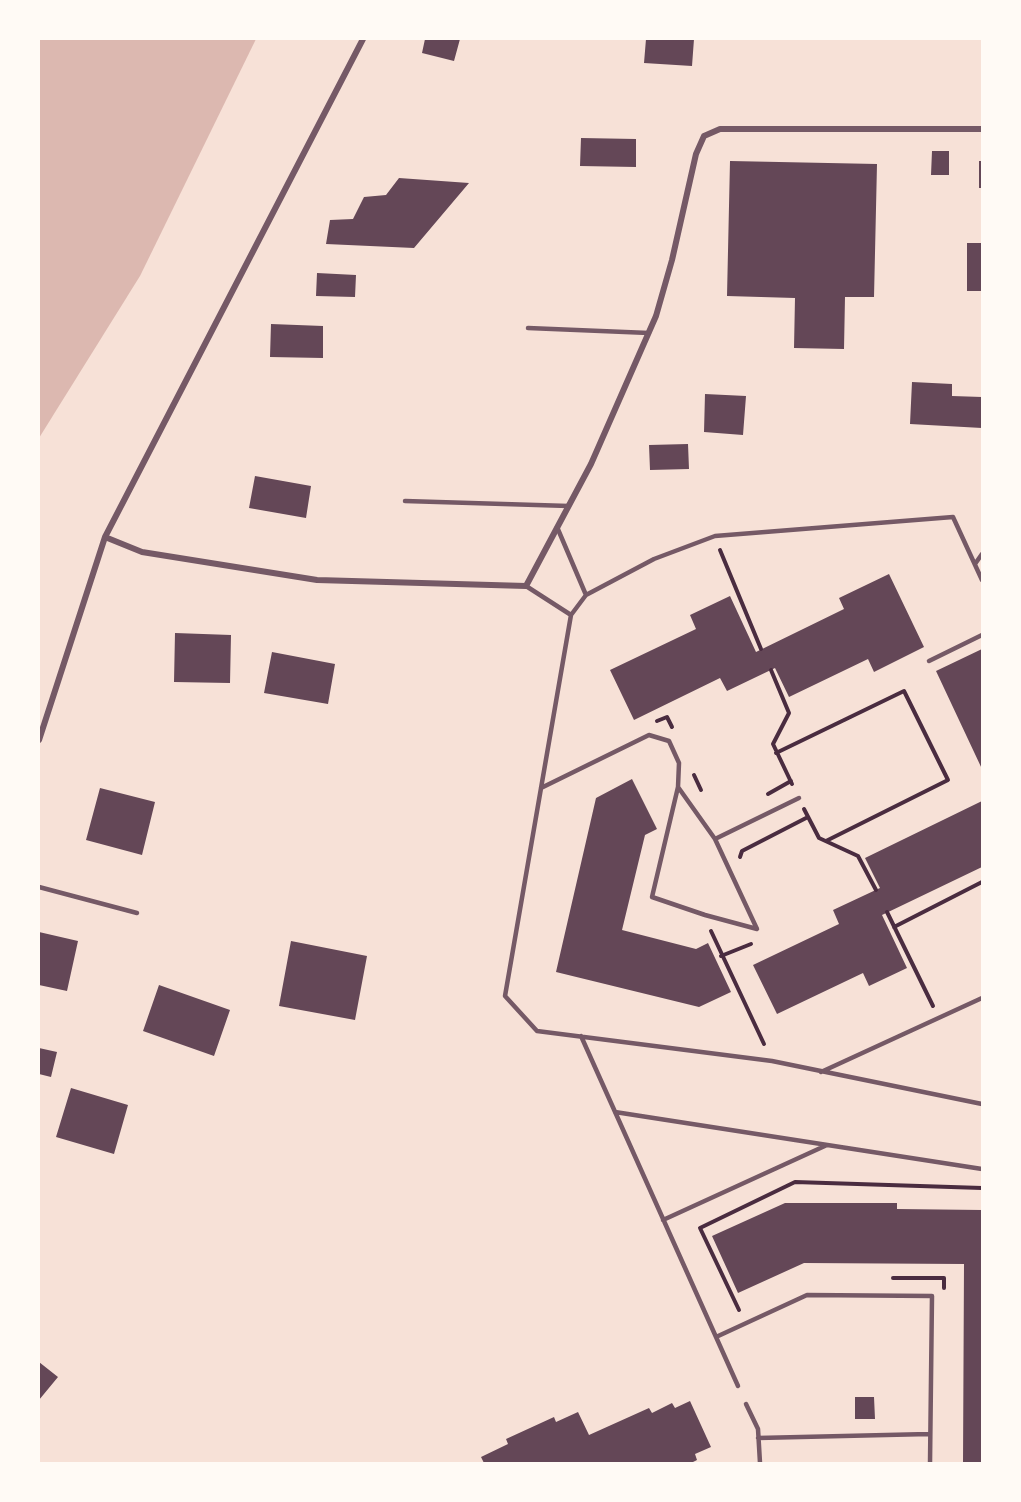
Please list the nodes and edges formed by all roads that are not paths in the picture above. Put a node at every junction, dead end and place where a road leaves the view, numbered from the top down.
1 (363, 39) edge
2 (982, 129) edge
3 (528, 328) dead end
4 (649, 333) junction
5 (405, 501) dead end
6 (569, 506) junction
7 (557, 527) junction
8 (105, 537) junction
9 (982, 554) edge
10 (975, 564) junction
11 (982, 580) edge
12 (526, 586) junction
13 (586, 595) junction
14 (571, 615) junction
15 (982, 635) edge
16 (929, 661) dead end
17 (39, 740) edge
18 (678, 787) junction
19 (541, 788) junction
20 (799, 798) dead end
21 (715, 839) junction
22 (39, 887) edge
23 (136, 913) dead end
24 (982, 998) edge
25 (581, 1036) junction
26 (821, 1072) junction
27 (982, 1104) edge
28 (615, 1112) junction
29 (827, 1145) junction
30 (982, 1169) edge
31 (663, 1220) junction
32 (716, 1337) junction
33 (738, 1386) dead end
34 (747, 1404) dead end
35 (929, 1434) junction
36 (758, 1438) junction
37 (760, 1463) edge
38 (930, 1463) edge

1 - 8 street
2 - 4 street
3 - 4 lane
4 - 6 street
5 - 6 lane
6 - 7 street
7 - 12 street
7 - 13 lane
8 - 12 street
8 - 17 street
9 - 10 lane
10 - 11 lane
10 - 13 lane
12 - 14 lane
13 - 14 lane
14 - 19 lane
15 - 16 lane
18 - 19 lane
18 - 21 lane
18 - 21 lane
19 - 25 lane
20 - 21 lane
22 - 23 lane
24 - 26 lane
25 - 26 lane
25 - 28 lane
26 - 27 lane
28 - 29 lane
28 - 31 lane
29 - 30 lane
29 - 31 lane
31 - 32 lane
32 - 33 lane
32 - 35 lane
34 - 36 lane
35 - 36 lane
35 - 38 lane
36 - 37 lane

